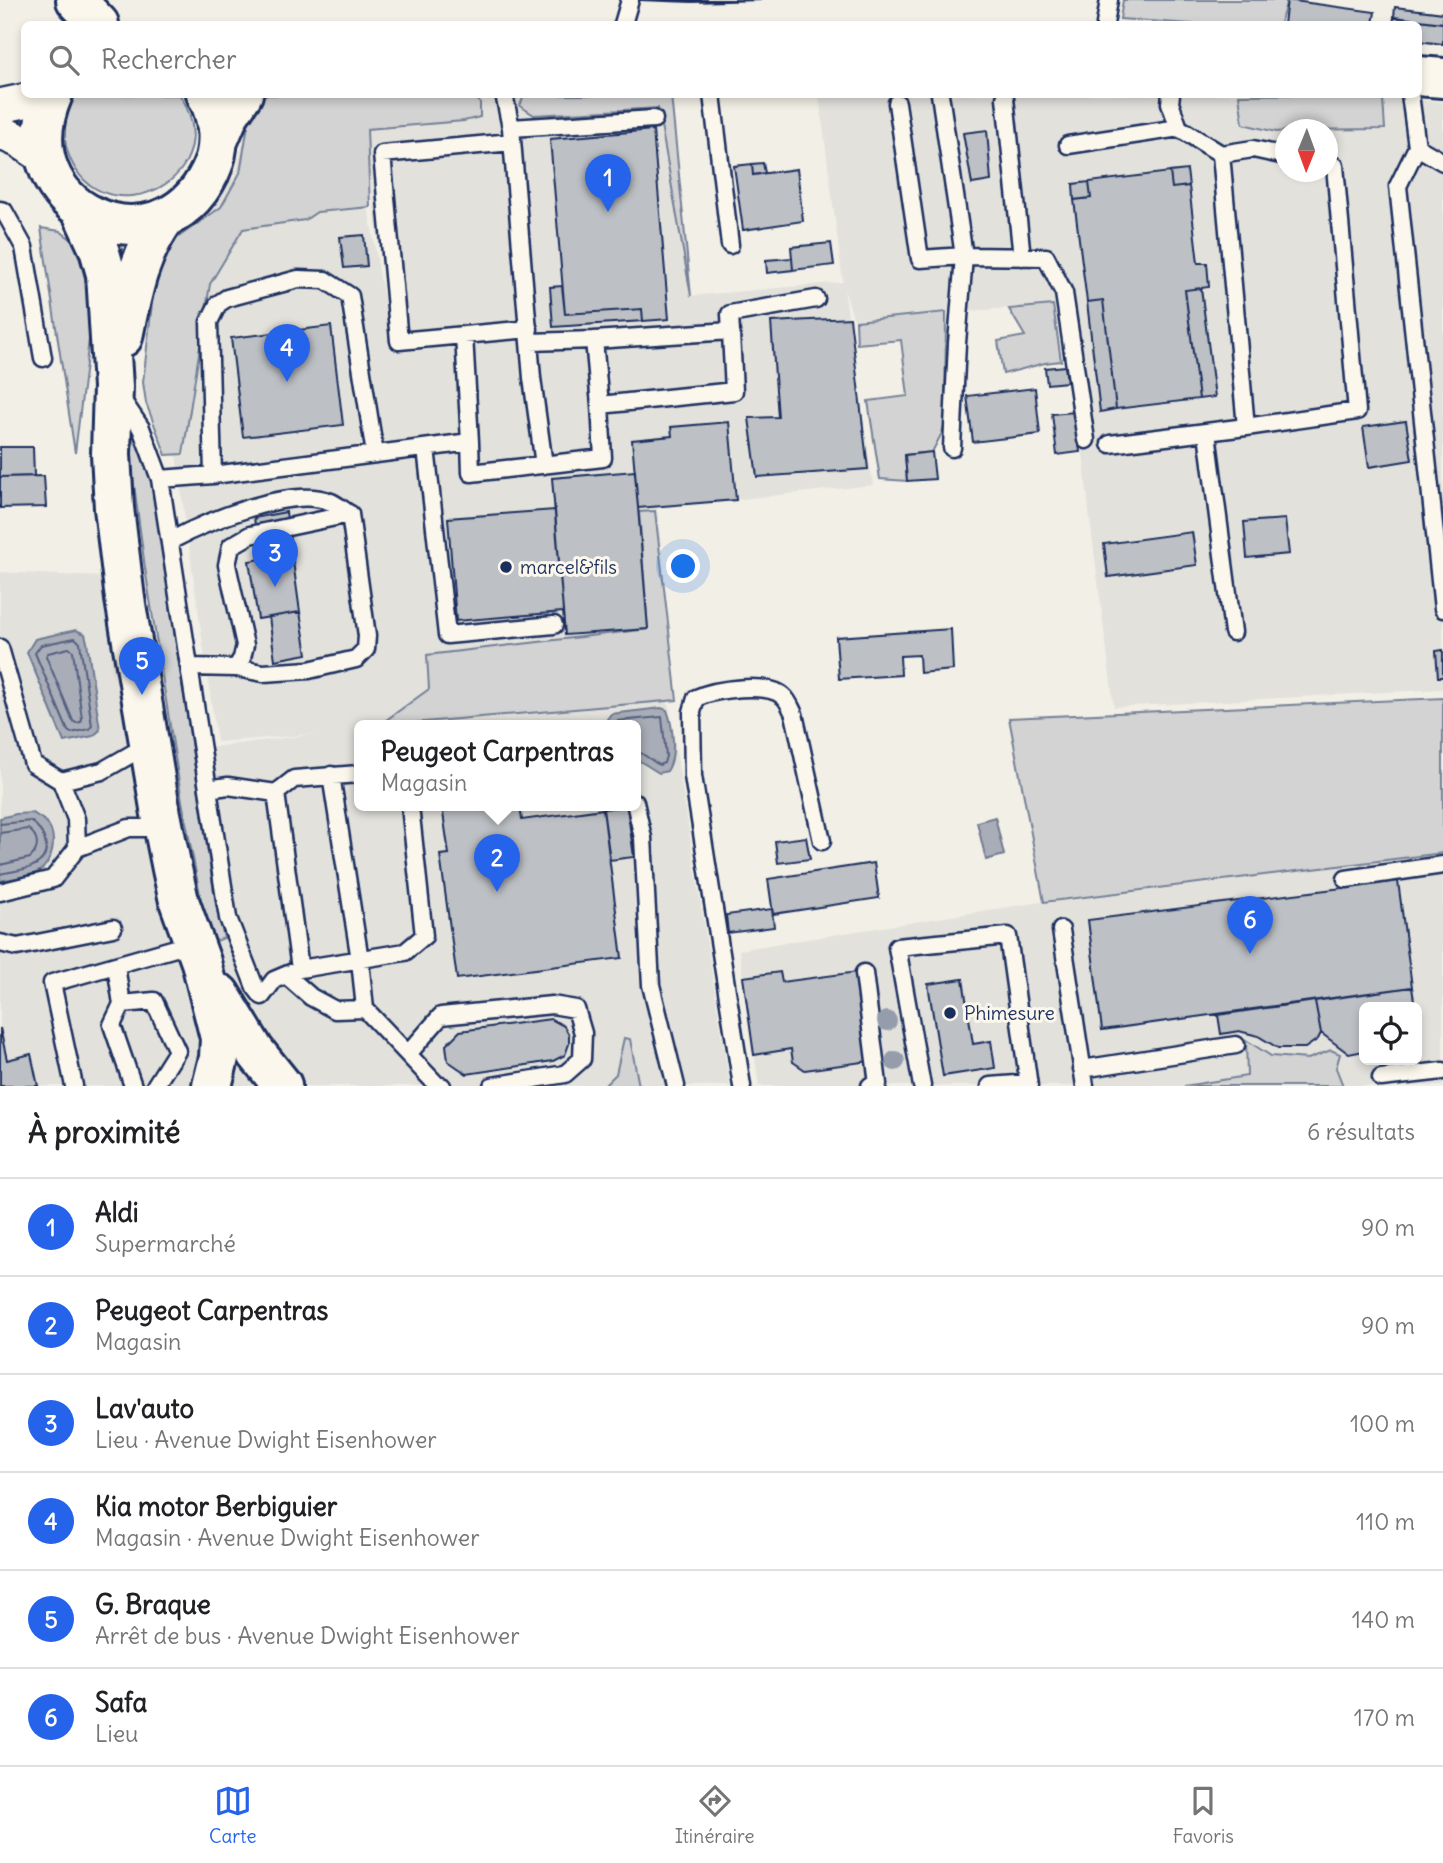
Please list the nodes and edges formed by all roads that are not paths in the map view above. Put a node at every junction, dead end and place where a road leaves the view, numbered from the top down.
1 (57, 0) edge
2 (76, 0) edge
3 (630, 0) edge
4 (1109, 0) edge
5 (59, 21) edge
6 (96, 21) edge
7 (624, 21) edge
8 (1106, 21) edge
9 (1422, 76) edge
10 (1443, 78) edge
11 (39, 98) edge
12 (52, 98) edge
13 (207, 98) edge
14 (240, 98) edge
15 (505, 98) edge
16 (712, 98) edge
17 (941, 98) edge
18 (1005, 98) dead end
19 (1171, 98) edge
20 (1411, 98) edge
21 (897, 103) dead end
22 (0, 106) edge
23 (654, 119) dead end
24 (1179, 128) junction
25 (0, 132) edge
26 (511, 135) junction
27 (218, 141) junction
28 (1068, 145) dead end
29 (1418, 147) junction
30 (1221, 154) junction
31 (1275, 154) edge
32 (44, 157) junction
33 (1443, 162) edge
34 (1336, 182) edge
35 (0, 210) edge
36 (81, 210) junction
37 (166, 217) junction
38 (730, 245) dead end
39 (964, 256) junction
40 (1022, 257) junction
41 (816, 299) dead end
42 (731, 331) junction
43 (464, 335) junction
44 (529, 336) junction
45 (594, 340) junction
46 (43, 358) dead end
47 (113, 387) junction
48 (600, 405) junction
49 (1246, 427) junction
50 (1206, 433) junction
51 (1086, 440) dead end
52 (470, 442) junction
53 (1110, 444) dead end
54 (426, 448) junction
55 (953, 448) dead end
56 (375, 454) junction
57 (544, 465) junction
58 (213, 475) junction
59 (160, 479) junction
60 (350, 514) junction
61 (170, 541) junction
62 (1443, 609) edge
63 (554, 625) dead end
64 (1233, 632) dead end
65 (0, 648) edge
66 (189, 667) junction
67 (236, 668) junction
68 (149, 744) junction
69 (354, 774) edge
70 (331, 775) junction
71 (61, 781) junction
72 (208, 789) junction
73 (276, 793) junction
74 (411, 811) edge
75 (637, 811) edge
76 (163, 828) junction
77 (822, 841) dead end
78 (77, 848) junction
79 (1443, 865) edge
80 (1346, 879) dead end
81 (0, 892) edge
82 (113, 928) dead end
83 (1061, 930) dead end
84 (0, 943) edge
85 (197, 953) junction
86 (360, 960) junction
87 (116, 966) junction
88 (293, 972) junction
89 (864, 973) dead end
90 (122, 1004) junction
91 (365, 1009) junction
92 (1236, 1045) dead end
93 (408, 1055) junction
94 (1082, 1069) junction
95 (1443, 1071) edge
96 (1381, 1078) dead end
97 (1029, 1084) edge
98 (283, 1085) edge
99 (75, 1086) edge
100 (133, 1086) edge
101 (155, 1086) edge
102 (212, 1086) edge
103 (234, 1086) edge
104 (442, 1086) edge
105 (492, 1086) edge
106 (676, 1086) edge
107 (742, 1086) edge
108 (870, 1086) edge
109 (922, 1086) edge
110 (990, 1086) edge
111 (1085, 1086) edge

1 - 5 main road
2 - 6 main road
3 - 7 lane
4 - 8 lane
9 - 10 main road
11 - 22 street
12 - 32 main road
13 - 27 main road
14 - 27 main road
15 - 26 lane
16 - 38 lane
17 - 39 lane
18 - 40 lane
19 - 24 lane
20 - 29 lane
21 - 39 lane
23 - 26 lane
24 - 28 lane
24 - 30 lane
25 - 32 street
26 - 43 lane
26 - 44 lane
27 - 37 main road
29 - 33 lane
29 - 62 lane
30 - 31 lane
30 - 49 lane
32 - 36 main road
34 - 49 lane
35 - 46 lane
36 - 37 main road
36 - 47 main road
37 - 47 main road
39 - 40 lane
39 - 55 lane
40 - 51 lane
41 - 42 lane
42 - 45 lane
42 - 48 lane
43 - 44 lane
43 - 52 lane
44 - 45 lane
44 - 57 lane
45 - 48 lane
47 - 59 lane
47 - 68 main road
48 - 57 lane
49 - 50 lane
50 - 53 lane
50 - 64 lane
52 - 54 lane
52 - 57 lane
54 - 56 lane
54 - 63 lane
56 - 58 lane
56 - 58 lane
58 - 59 lane
59 - 61 lane
60 - 61 lane
60 - 67 lane
60 - 67 lane
61 - 66 lane
65 - 71 lane
66 - 67 lane
66 - 72 lane
68 - 71 lane
68 - 76 main road
69 - 70 lane
70 - 73 lane
70 - 86 lane
71 - 78 lane
72 - 73 lane
72 - 88 lane
73 - 88 lane
74 - 86 lane
75 - 106 lane
76 - 78 lane
76 - 85 main road
77 - 107 lane
78 - 81 lane
79 - 80 lane
82 - 84 lane
83 - 94 lane
85 - 87 lane
85 - 98 main road
85 - 102 main road
86 - 88 lane
86 - 91 lane
87 - 90 lane
87 - 99 lane
88 - 91 lane
89 - 108 lane
90 - 100 lane
90 - 101 lane
91 - 93 lane
92 - 94 lane
93 - 104 lane
93 - 105 lane
94 - 111 lane
95 - 96 lane
97 - 109 lane
97 - 110 lane
98 - 103 main road

